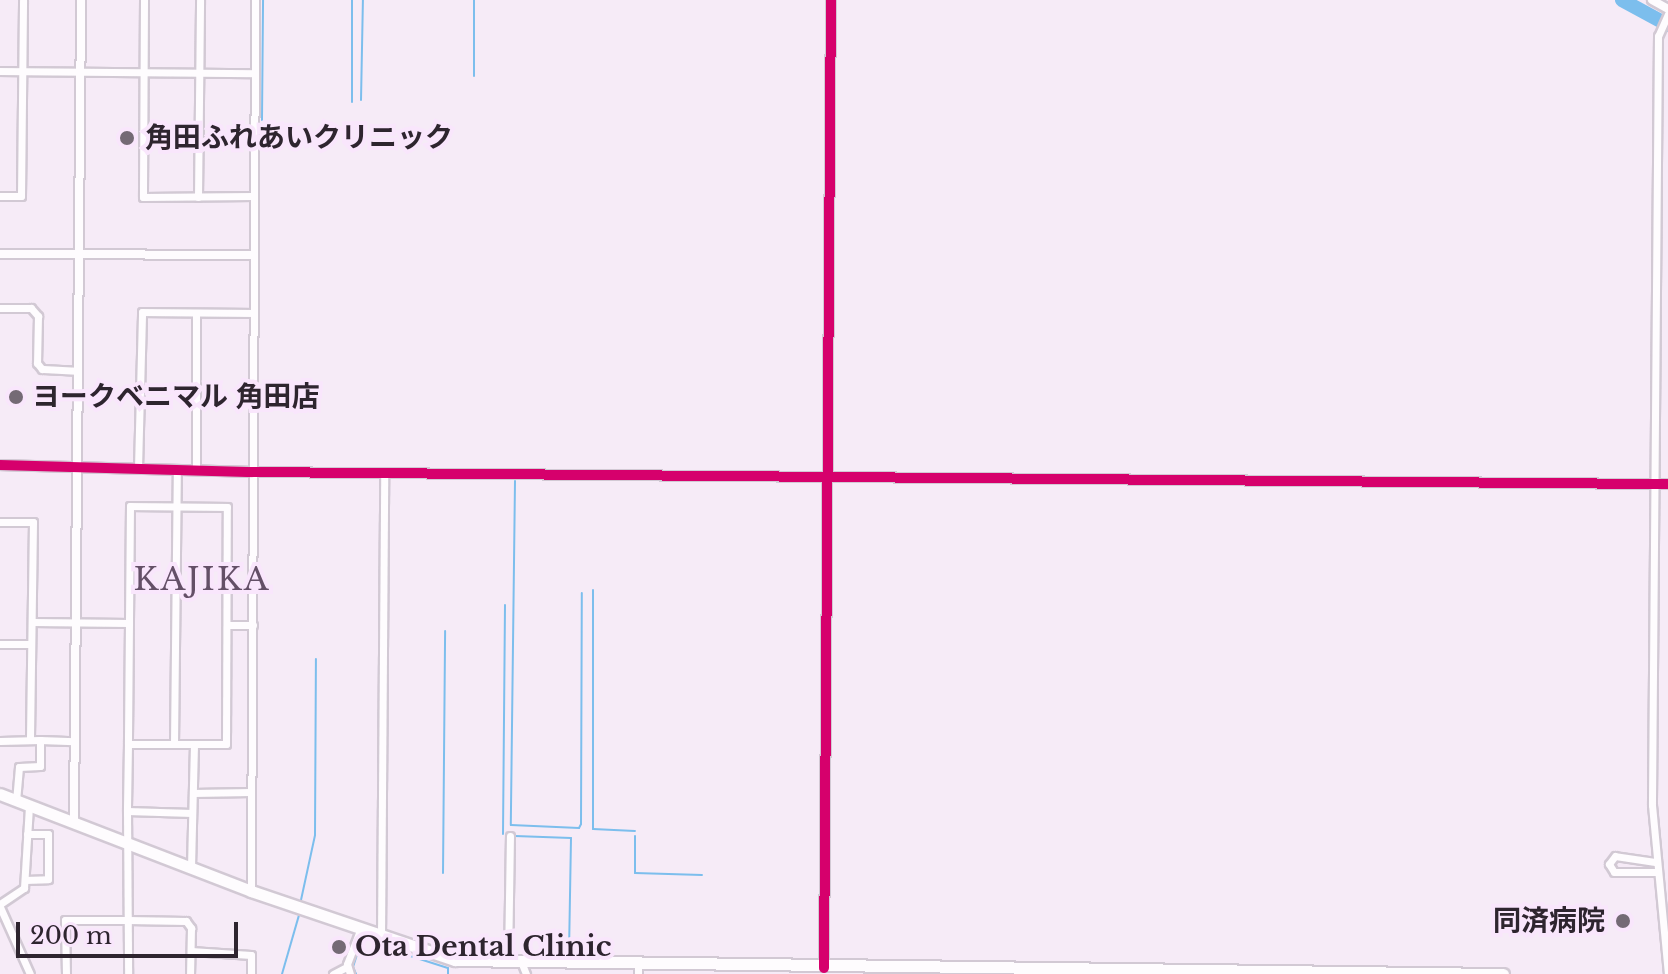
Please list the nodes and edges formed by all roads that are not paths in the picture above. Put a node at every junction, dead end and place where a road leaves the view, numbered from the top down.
1 (23, 0) edge
2 (81, 0) edge
3 (144, 0) edge
4 (200, 0) edge
5 (255, 0) edge
6 (831, 0) edge
7 (1652, 0) edge
8 (1668, 12) edge
9 (0, 71) edge
10 (22, 71) junction
11 (80, 71) junction
12 (143, 72) junction
13 (199, 73) junction
14 (254, 73) junction
15 (0, 196) edge
16 (253, 196) junction
17 (198, 197) junction
18 (77, 253) junction
19 (0, 254) edge
20 (253, 255) junction
21 (0, 308) edge
22 (196, 313) junction
23 (252, 313) junction
24 (77, 371) junction
25 (0, 465) edge
26 (76, 465) junction
27 (138, 468) junction
28 (177, 469) junction
29 (196, 470) junction
30 (251, 472) junction
31 (384, 472) junction
32 (827, 475) junction
33 (1653, 484) junction
34 (1668, 484) edge
35 (177, 506) junction
36 (0, 522) edge
37 (32, 622) junction
38 (74, 622) junction
39 (129, 623) junction
40 (228, 625) junction
41 (253, 625) junction
42 (0, 644) edge
43 (31, 644) junction
44 (30, 740) junction
45 (40, 740) junction
46 (0, 741) edge
47 (74, 741) junction
48 (128, 744) junction
49 (174, 744) junction
50 (194, 744) junction
51 (251, 792) junction
52 (193, 793) junction
53 (0, 794) edge
54 (16, 801) junction
55 (29, 806) junction
56 (127, 811) junction
57 (192, 813) junction
58 (74, 823) junction
59 (27, 834) junction
60 (510, 836) dead end
61 (128, 844) junction
62 (1655, 862) junction
63 (191, 867) junction
64 (1656, 872) junction
65 (25, 880) junction
66 (251, 891) junction
67 (0, 905) edge
68 (128, 920) junction
69 (360, 930) junction
70 (381, 938) junction
71 (191, 951) junction
72 (508, 964) junction
73 (524, 969) edge
74 (638, 970) edge
75 (830, 970) edge
76 (349, 971) edge
77 (1668, 973) edge
78 (30, 974) edge
79 (66, 974) edge
80 (128, 974) edge
81 (190, 974) edge
82 (251, 974) edge
83 (333, 974) edge
84 (1503, 974) edge

1 - 10 street
2 - 11 street
3 - 12 street
4 - 13 street
5 - 14 street
6 - 32 street
7 - 8 street
8 - 33 street
9 - 10 street
10 - 11 street
10 - 15 street
11 - 12 street
11 - 18 street
12 - 13 street
12 - 17 street
13 - 14 street
13 - 17 street
14 - 16 street
16 - 17 street
16 - 20 street
18 - 19 street
18 - 20 street
18 - 24 street
20 - 23 street
21 - 24 street
22 - 23 street
22 - 27 street
22 - 29 street
23 - 30 street
24 - 26 street
25 - 26 street
26 - 27 street
26 - 38 street
27 - 28 street
28 - 29 street
28 - 35 street
29 - 30 street
30 - 31 street
30 - 41 street
31 - 32 street
31 - 70 street
32 - 33 street
32 - 75 street
33 - 34 street
33 - 62 street
35 - 39 street
35 - 40 street
35 - 49 street
36 - 37 street
37 - 38 street
37 - 43 street
38 - 39 street
38 - 47 street
39 - 48 street
40 - 41 street
40 - 50 street
41 - 51 street
42 - 43 street
43 - 44 street
44 - 45 street
44 - 46 street
45 - 47 street
45 - 54 street
47 - 58 street
48 - 49 street
48 - 56 street
49 - 50 street
50 - 52 street
51 - 52 street
51 - 66 street
52 - 57 street
53 - 54 highway
54 - 55 highway
55 - 58 highway
55 - 59 street
56 - 57 street
56 - 61 street
57 - 63 street
58 - 61 highway
59 - 65 street
59 - 65 street
60 - 72 street
61 - 63 highway
61 - 68 street
62 - 64 street
62 - 64 street
63 - 66 highway
64 - 77 street
65 - 67 street
66 - 69 highway
67 - 78 street
68 - 71 street
68 - 79 street
68 - 80 street
69 - 70 highway
69 - 76 street
70 - 72 highway
71 - 81 street
71 - 82 street
72 - 73 highway
73 - 74 highway
74 - 75 highway
75 - 84 highway
76 - 83 street

